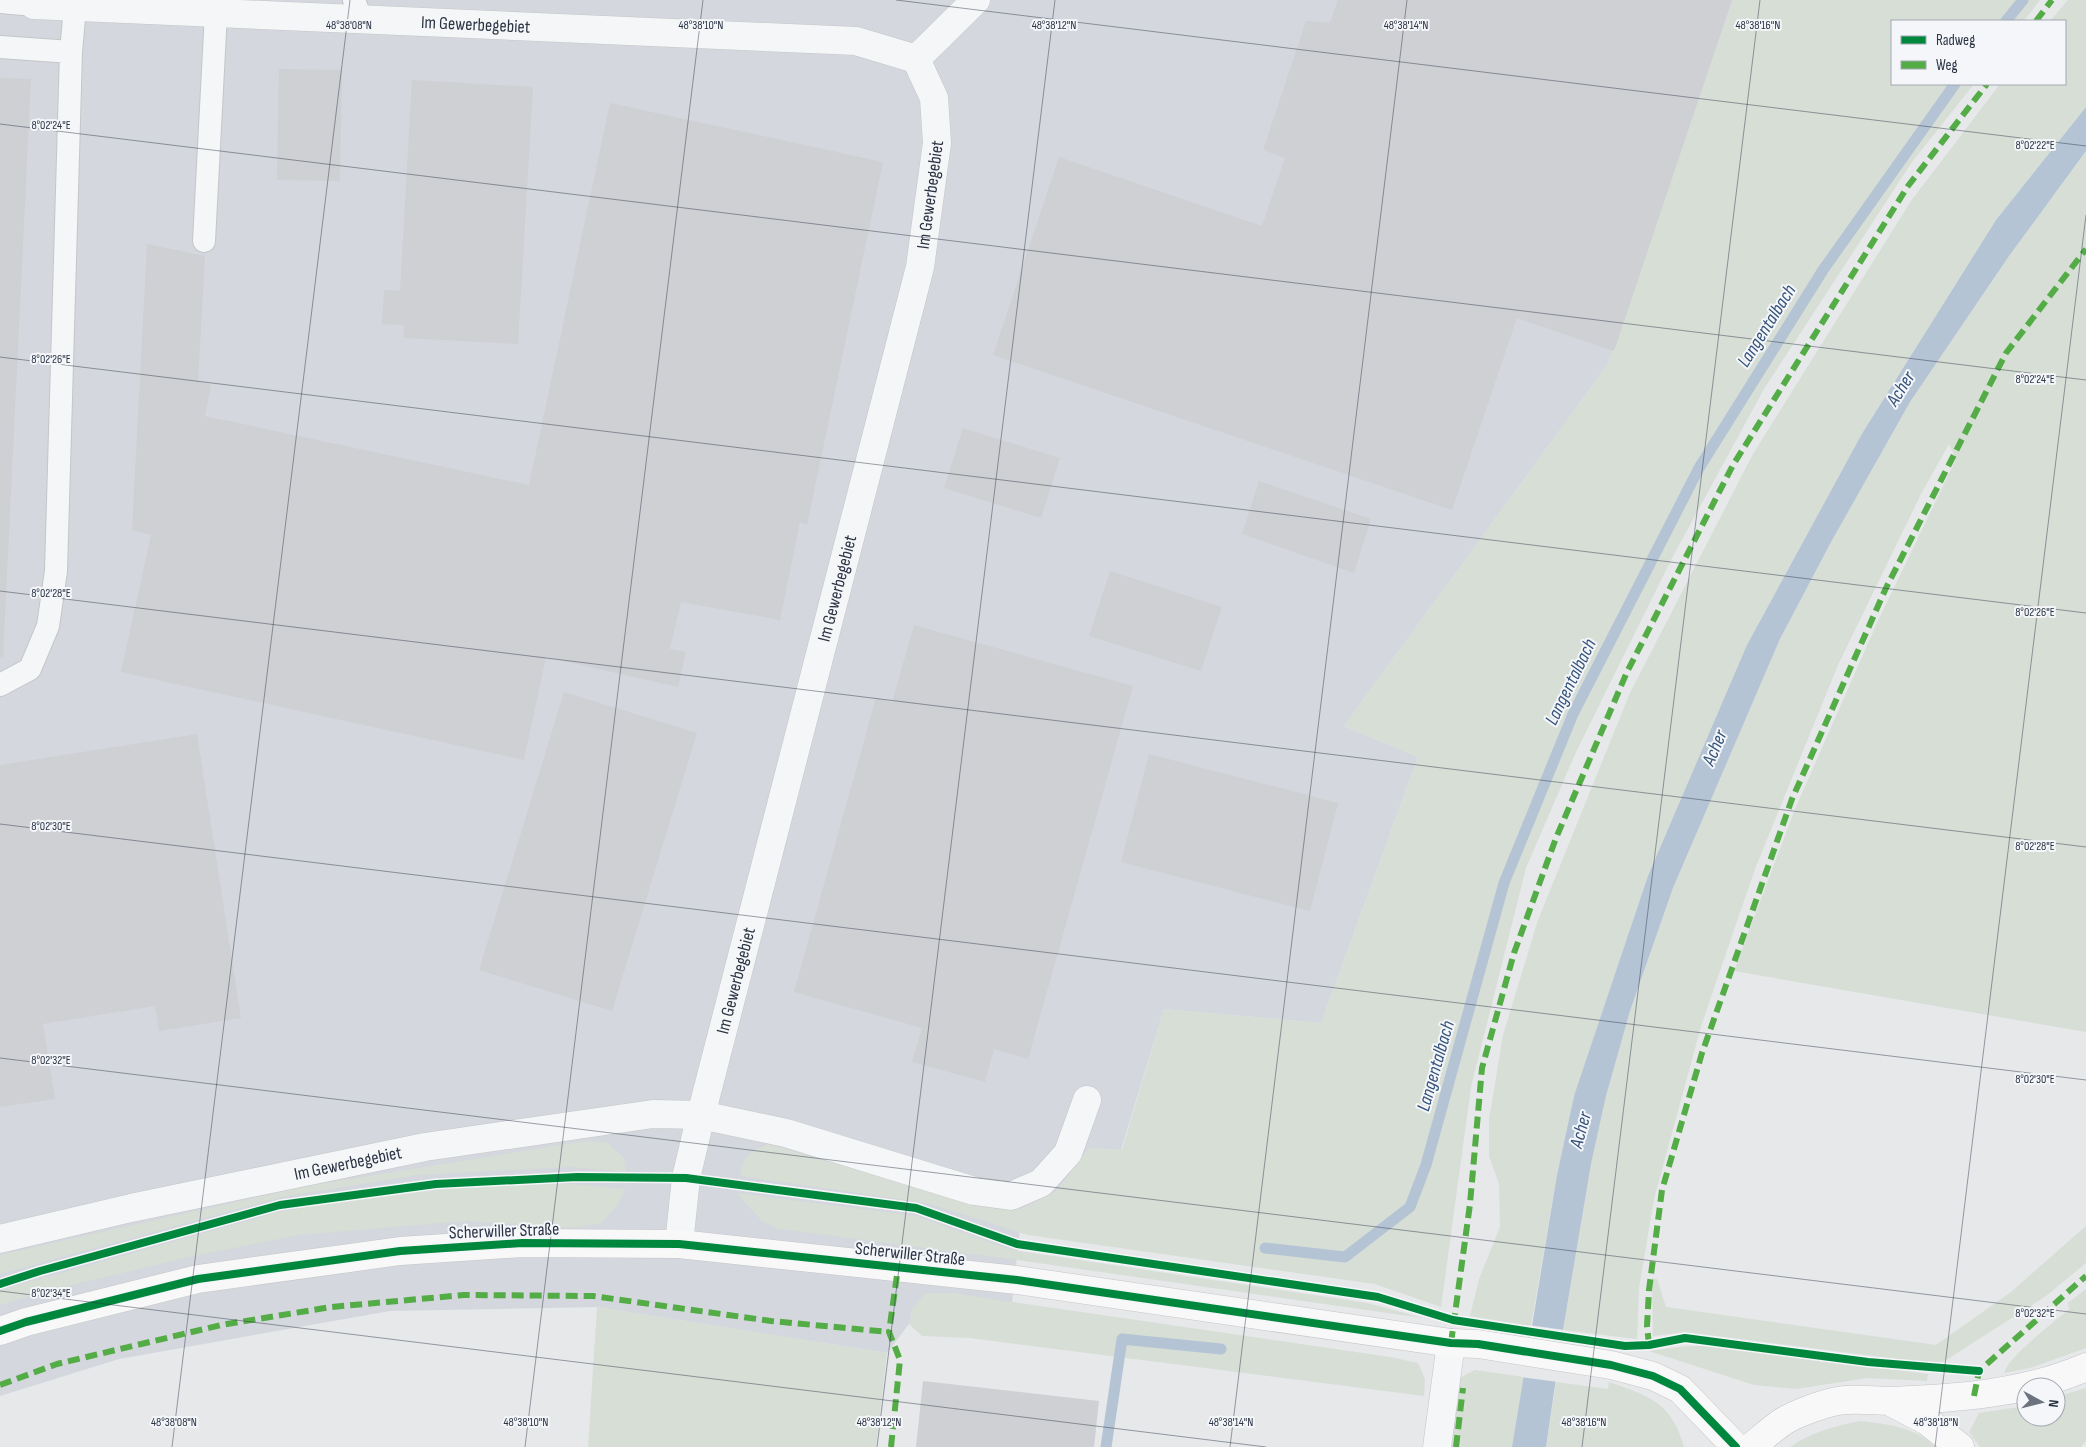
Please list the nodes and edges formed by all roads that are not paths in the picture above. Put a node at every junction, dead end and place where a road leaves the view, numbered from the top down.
1 (976, 0) edge
2 (0, 2) edge
3 (34, 5) joint
4 (75, 7) junction
5 (230, 9) edge
6 (357, 10) edge
7 (0, 47) edge
8 (71, 52) junction
9 (916, 59) junction
10 (204, 241) dead end
11 (0, 685) edge
12 (1087, 1100) dead end
13 (701, 1115) junction
14 (0, 1239) edge
15 (678, 1244) junction
16 (0, 1331) edge
17 (1451, 1343) junction
18 (2086, 1367) edge
19 (1889, 1401) junction
20 (1437, 1447) edge
21 (1736, 1447) edge
22 (1751, 1447) edge
23 (1960, 1447) edge

1 - 9 street
2 - 3 lane
3 - 4 street, Im Gewerbegebiet
4 - 5 street, Im Gewerbegebiet
4 - 8 lane
5 - 6 street, Im Gewerbegebiet
5 - 10 lane
6 - 9 street, Im Gewerbegebiet
7 - 8 lane
8 - 11 lane
9 - 13 street, Im Gewerbegebiet
12 - 13 street, Im Gewerbegebiet
13 - 14 street, Im Gewerbegebiet
13 - 15 street, Im Gewerbegebiet
15 - 16 street, Scherwiller Straße
15 - 17 street, Scherwiller Straße
17 - 20 street
17 - 21 street, Scherwiller Straße
18 - 19 street
19 - 22 street
19 - 23 street

